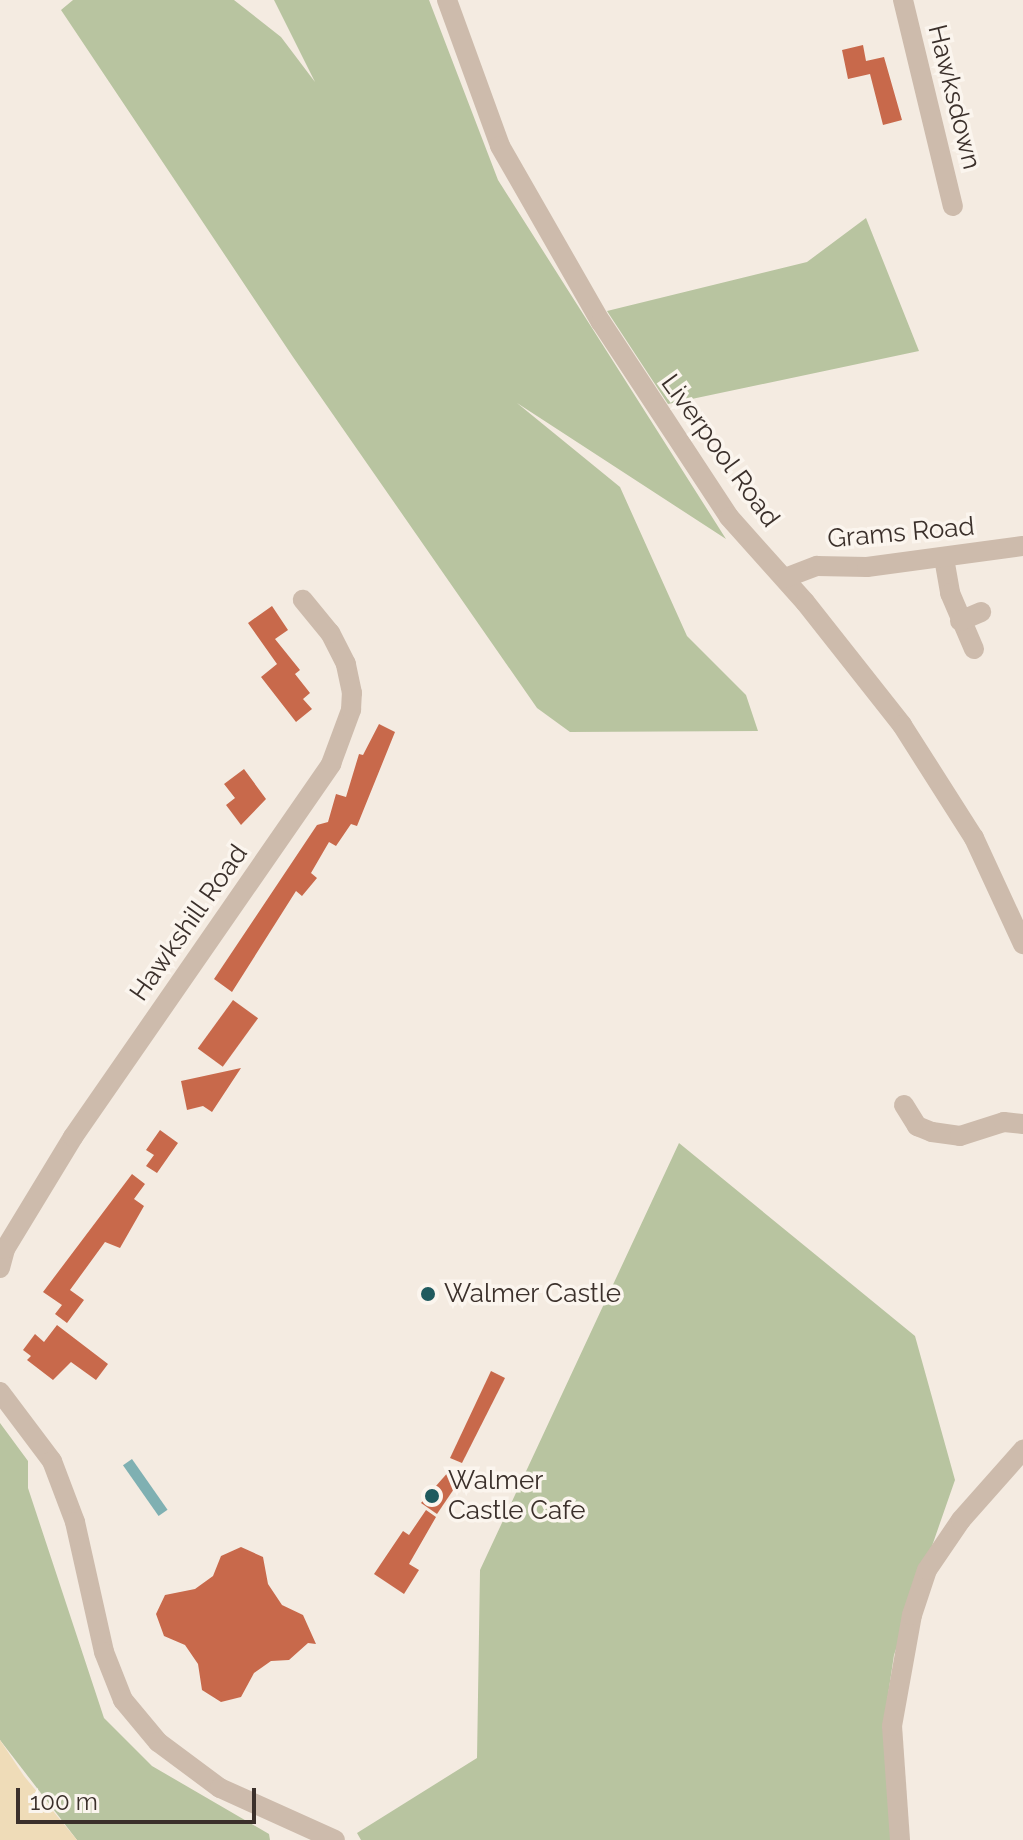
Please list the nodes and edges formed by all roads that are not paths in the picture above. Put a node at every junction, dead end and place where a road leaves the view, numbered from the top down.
1 (447, 0) edge
2 (903, 0) edge
3 (953, 206) dead end
4 (1023, 546) edge
5 (944, 558) junction
6 (785, 578) junction
7 (303, 600) dead end
8 (981, 612) dead end
9 (960, 621) junction
10 (974, 649) dead end
11 (1023, 944) edge
12 (904, 1105) dead end
13 (1023, 1124) edge
14 (0, 1268) edge
15 (1, 1391) edge
16 (1023, 1450) edge
17 (335, 1840) edge
18 (900, 1840) edge

1 - 6 street, Liverpool Road
2 - 3 street, Hawksdown
4 - 5 street, Grams Road
5 - 6 street, Grams Road
5 - 9 street
6 - 11 street, Liverpool Road
7 - 14 street, Hawkshill Road
8 - 9 street
9 - 10 street
12 - 13 street
15 - 17 street
16 - 18 street

